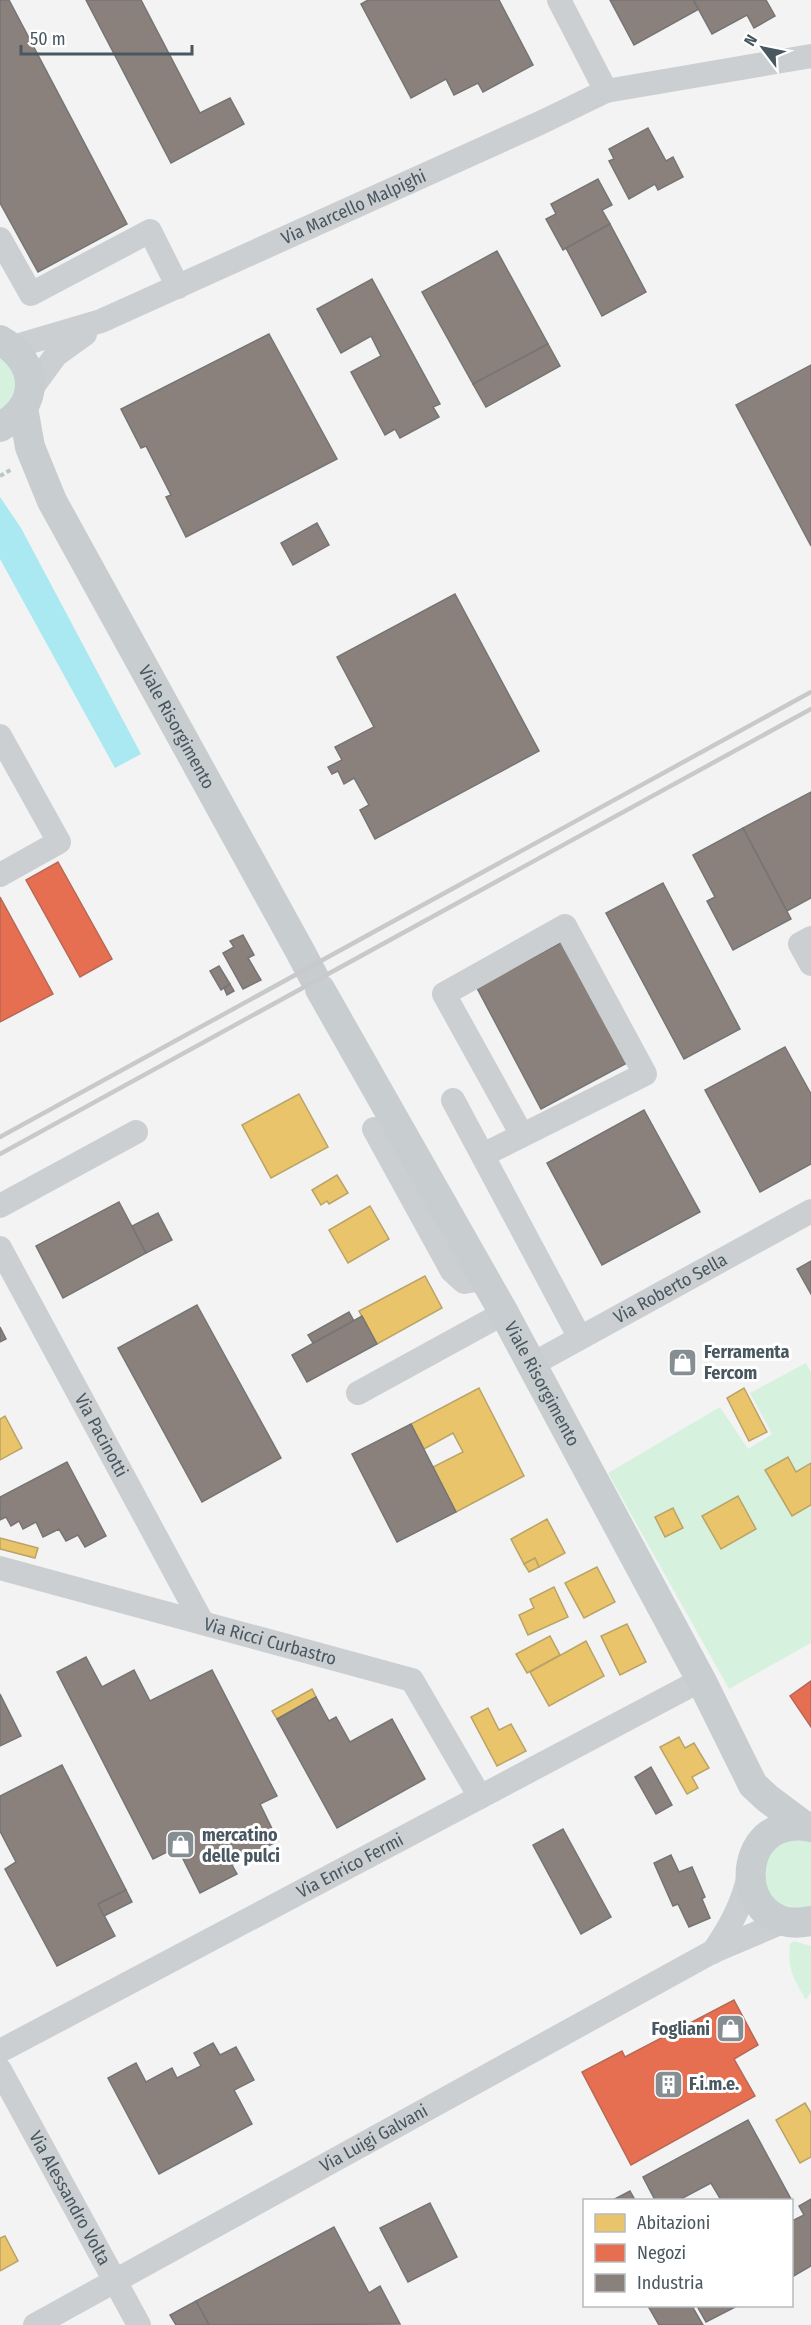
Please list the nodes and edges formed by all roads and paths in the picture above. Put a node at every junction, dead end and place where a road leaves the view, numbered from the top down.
1 (559, 0) edge
2 (811, 56) edge
3 (606, 91) junction
4 (0, 239) edge
5 (178, 287) junction
6 (101, 321) junction
7 (6, 344) edge
8 (26, 400) junction
9 (0, 427) edge
10 (0, 441) edge
11 (52, 501) junction
12 (0, 736) edge
13 (0, 876) edge
14 (301, 953) tunnel mouth
15 (320, 989) tunnel mouth
16 (453, 1100) dead end
17 (374, 1129) dead end
18 (136, 1132) dead end
19 (522, 1135) junction
20 (483, 1155) junction
21 (0, 1206) edge
22 (811, 1211) edge
23 (0, 1248) edge
24 (483, 1279) junction
25 (504, 1313) junction
26 (580, 1338) junction
27 (531, 1365) junction
28 (358, 1393) dead end
29 (0, 1568) edge
30 (202, 1622) junction
31 (701, 1680) junction
32 (753, 1785) junction
33 (480, 1797) junction
34 (807, 1826) edge
35 (752, 1862) junction
36 (802, 1924) edge
37 (712, 1952) junction
38 (0, 2051) edge
39 (0, 2070) edge
40 (116, 2282) junction
41 (35, 2325) edge
42 (140, 2325) edge

1 - 3 street
2 - 3 street, Via Marcello Malpighi
3 - 5 street, Via Marcello Malpighi
4 - 5 street
5 - 6 street, Via Marcello Malpighi
6 - 7 street, Via Marcello Malpighi
6 - 8 street, Via Marcello Malpighi
7 - 8 main road, Viale Risorgimento
8 - 9 main road
8 - 11 main road, Viale Risorgimento
10 - 11 main road, Viale Risorgimento
11 - 14 main road, Viale Risorgimento
12 - 13 street
15 - 24 main road, Viale Risorgimento
16 - 20 street
17 - 24 street
18 - 21 street
19 - 19 street
19 - 20 street
20 - 26 street
22 - 26 street, Via Roberto Sella
23 - 30 street, Via Pacinotti
24 - 25 main road, Viale Risorgimento
25 - 27 main road, Viale Risorgimento
25 - 28 street
26 - 27 street, Via Roberto Sella
27 - 31 main road, Viale Risorgimento
29 - 30 street, Via Ricci Curbastro
30 - 33 street, Via Ricci Curbastro
31 - 32 main road, Viale Risorgimento
31 - 33 street, Via Enrico Fermi
32 - 34 main road, Viale Risorgimento
32 - 35 main road, Viale Risorgimento
33 - 38 street, Via Enrico Fermi
34 - 35 main road
35 - 36 main road, Viale Risorgimento
35 - 37 street, Via Luigi Galvani
36 - 37 street, Via Luigi Galvani
37 - 40 street, Via Luigi Galvani
39 - 40 street, Via Alessandro Volta
40 - 41 street, Via Luigi Galvani
40 - 42 street, Via Alessandro Volta

